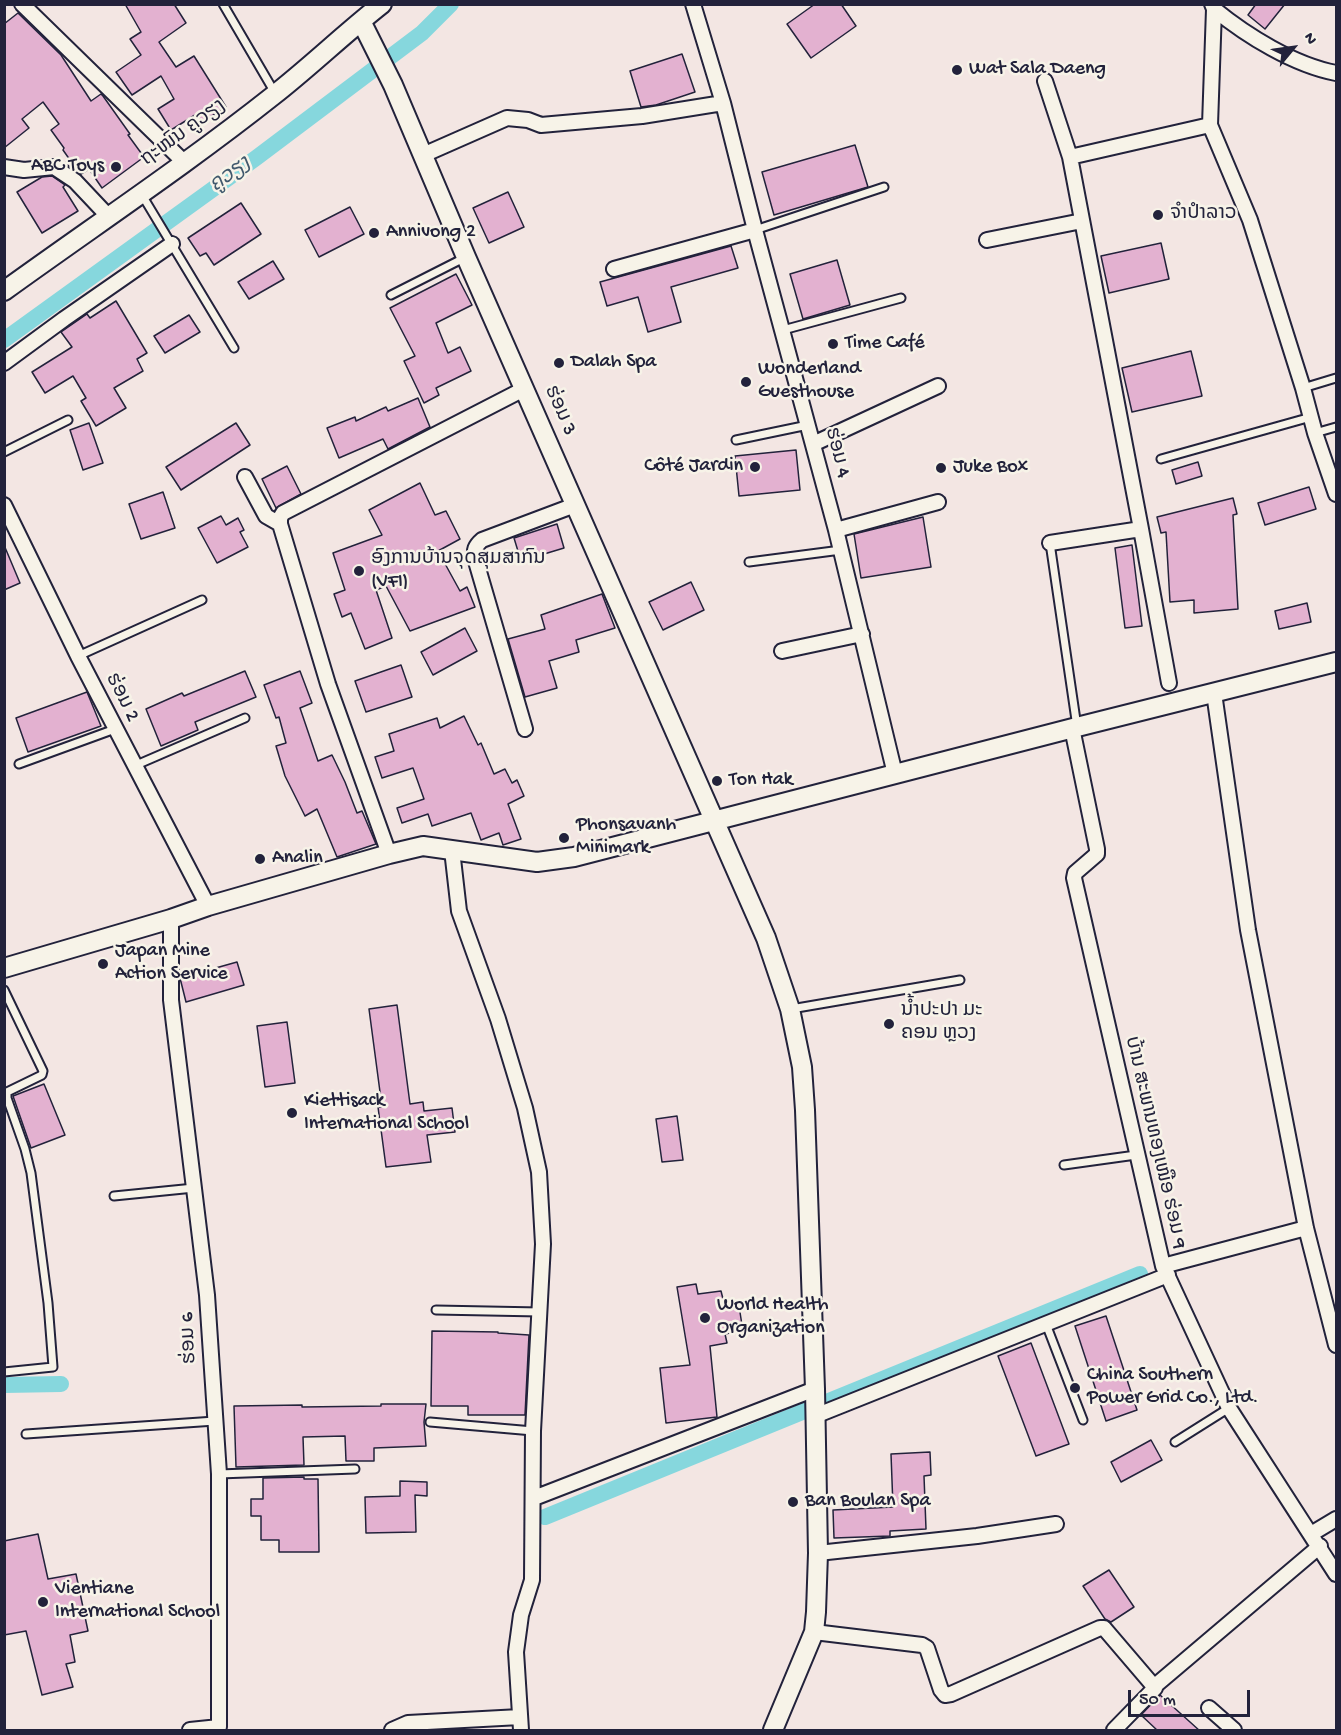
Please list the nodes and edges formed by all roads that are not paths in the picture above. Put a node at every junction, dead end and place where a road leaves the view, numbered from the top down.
1 (22, 4) edge
2 (223, 4) edge
3 (382, 4) edge
4 (699, 6) edge
5 (1213, 7) edge
6 (361, 21) junction
7 (1336, 73) edge
8 (1045, 81) dead end
9 (276, 94) junction
10 (723, 103) junction
11 (1210, 125) junction
12 (423, 155) junction
13 (1070, 157) junction
14 (185, 163) junction
15 (4, 167) edge
16 (884, 187) dead end
17 (145, 200) junction
18 (108, 216) junction
19 (1082, 221) junction
20 (755, 230) junction
21 (987, 240) dead end
22 (171, 241) junction
23 (466, 257) junction
24 (614, 270) dead end
25 (4, 291) edge
26 (391, 295) dead end
27 (900, 298) dead end
28 (783, 330) junction
29 (234, 348) dead end
30 (4, 363) edge
31 (1336, 378) edge
32 (938, 386) dead end
33 (1303, 388) junction
34 (524, 389) junction
35 (1311, 417) junction
36 (68, 420) dead end
37 (808, 425) junction
38 (1336, 427) edge
39 (1315, 433) junction
40 (736, 440) dead end
41 (813, 444) junction
42 (4, 452) edge
43 (1161, 459) dead end
44 (245, 477) dead end
45 (1336, 494) edge
46 (938, 502) dead end
47 (4, 505) edge
48 (575, 505) junction
49 (280, 524) junction
50 (1141, 529) junction
51 (836, 530) junction
52 (1050, 543) joint
53 (841, 550) junction
54 (749, 562) dead end
55 (202, 600) dead end
56 (862, 634) junction
57 (782, 651) dead end
58 (78, 656) junction
59 (1336, 662) edge
60 (1169, 683) dead end
61 (1214, 693) junction
62 (245, 718) dead end
63 (1074, 727) junction
64 (115, 729) junction
65 (525, 729) dead end
66 (19, 764) dead end
67 (134, 766) junction
68 (895, 774) junction
69 (714, 820) junction
70 (452, 850) junction
71 (389, 854) junction
72 (208, 906) junction
73 (171, 919) junction
74 (4, 968) edge
75 (960, 980) dead end
76 (4, 990) edge
77 (790, 1009) junction
78 (1136, 1155) junction
79 (1064, 1165) dead end
80 (194, 1188) junction
81 (114, 1196) dead end
82 (1306, 1228) junction
83 (1165, 1270) junction
84 (436, 1310) dead end
85 (540, 1312) junction
86 (1046, 1324) junction
87 (1336, 1345) edge
88 (4, 1372) edge
89 (815, 1389) junction
90 (1229, 1408) junction
91 (815, 1416) junction
92 (1083, 1420) dead end
93 (215, 1421) junction
94 (430, 1422) dead end
95 (533, 1431) junction
96 (27, 1434) dead end
97 (1175, 1442) dead end
98 (355, 1469) dead end
99 (219, 1474) junction
100 (534, 1498) junction
101 (1336, 1519) edge
102 (1056, 1524) dead end
103 (1311, 1534) junction
104 (1320, 1546) junction
105 (818, 1553) junction
106 (1336, 1574) edge
107 (814, 1632) junction
108 (1156, 1685) junction
109 (1209, 1708) dead end
110 (520, 1724) edge
111 (222, 1729) edge
112 (190, 1731) edge
113 (392, 1731) edge
114 (773, 1731) edge
115 (1114, 1731) edge
116 (1234, 1731) edge

1 - 14 street
2 - 9 lane
3 - 6 street, ຖະໜົນ ຄູວຽງ
4 - 10 street, ຮ່ອມ 4
5 - 7 street
5 - 11 street
6 - 9 street, ຖະໜົນ ຄູວຽງ
6 - 12 street, ຮ່ອມ 3
8 - 13 street
9 - 14 street, ຖະໜົນ ຄູວຽງ
10 - 12 street
10 - 20 street, ຮ່ອມ 4
11 - 13 street
11 - 33 street
12 - 23 street, ຮ່ອມ 3
13 - 19 street
14 - 17 street, ຖະໜົນ ຄູວຽງ
15 - 18 street
16 - 20 lane
17 - 18 street, ຖະໜົນ ຄູວຽງ
17 - 22 lane
18 - 25 street, ຖະໜົນ ຄູວຽງ
19 - 21 street
19 - 50 street
20 - 24 street
20 - 28 street, ຮ່ອມ 4
22 - 29 lane
22 - 30 street
23 - 26 lane
23 - 34 street, ຮ່ອມ 3
27 - 28 lane
28 - 37 street, ຮ່ອມ 4
31 - 33 lane
32 - 41 street
33 - 35 street
34 - 48 street, ຮ່ອມ 3
34 - 49 street
35 - 39 street
35 - 43 lane
36 - 42 lane
37 - 40 lane
37 - 41 street, ຮ່ອມ 4
38 - 39 lane
39 - 45 street
41 - 51 street, ຮ່ອມ 4
44 - 49 street
46 - 51 street
47 - 58 street, ຮ່ອມ 2
48 - 65 street
48 - 69 street, ຮ່ອມ 3
49 - 71 street
50 - 52 street
50 - 60 street
51 - 53 street, ຮ່ອມ 4
52 - 63 lane
53 - 54 lane
53 - 56 street, ຮ່ອມ 4
55 - 58 lane
56 - 57 street
56 - 68 street, ຮ່ອມ 4
58 - 64 street, ຮ່ອມ 2
59 - 61 street
61 - 63 street
61 - 82 street
62 - 67 lane
63 - 68 street
63 - 78 street, ບ້ານ ສະພານທອງເໜືອ ຮ່ອມ 9
64 - 66 lane
64 - 67 street, ຮ່ອມ 2
67 - 72 street, ຮ່ອມ 2
68 - 69 street
69 - 70 street
69 - 77 street, ຮ່ອມ 3
70 - 71 street
70 - 85 street
71 - 72 street
72 - 73 street
73 - 74 street
73 - 80 street, ຮ່ອມ 6
75 - 77 lane
76 - 88 lane
77 - 89 street, ຮ່ອມ 3
78 - 79 lane
78 - 83 street, ບ້ານ ສະພານທອງເໜືອ ຮ່ອມ 9
80 - 81 lane
80 - 93 street, ຮ່ອມ 6
82 - 83 street
82 - 87 street
83 - 86 street
83 - 90 street, ບ້ານ ສະພານທອງເໜືອ ຮ່ອມ 9
84 - 85 lane
85 - 95 street
86 - 91 street
86 - 92 lane
89 - 91 street, ຮ່ອມ 3
89 - 100 street
90 - 97 lane
90 - 103 street, ບ້ານ ສະພານທອງເໜືອ ຮ່ອມ 9
91 - 105 street, ຮ່ອມ 3
93 - 96 lane
93 - 99 street, ຮ່ອມ 6
94 - 95 lane
95 - 100 street
98 - 99 lane
99 - 111 street, ຮ່ອມ 6
100 - 110 street
101 - 103 street
102 - 105 street
103 - 104 street, ບ້ານ ສະພານທອງເໜືອ ຮ່ອມ 9
104 - 106 street, ບ້ານ ສະພານທອງເໜືອ ຮ່ອມ 9
104 - 108 street
105 - 107 street, ຮ່ອມ 3
107 - 108 street
107 - 114 street, ຮ່ອມ 3
108 - 115 street
109 - 116 street
110 - 113 street
111 - 112 street, ຮ່ອມ 6

